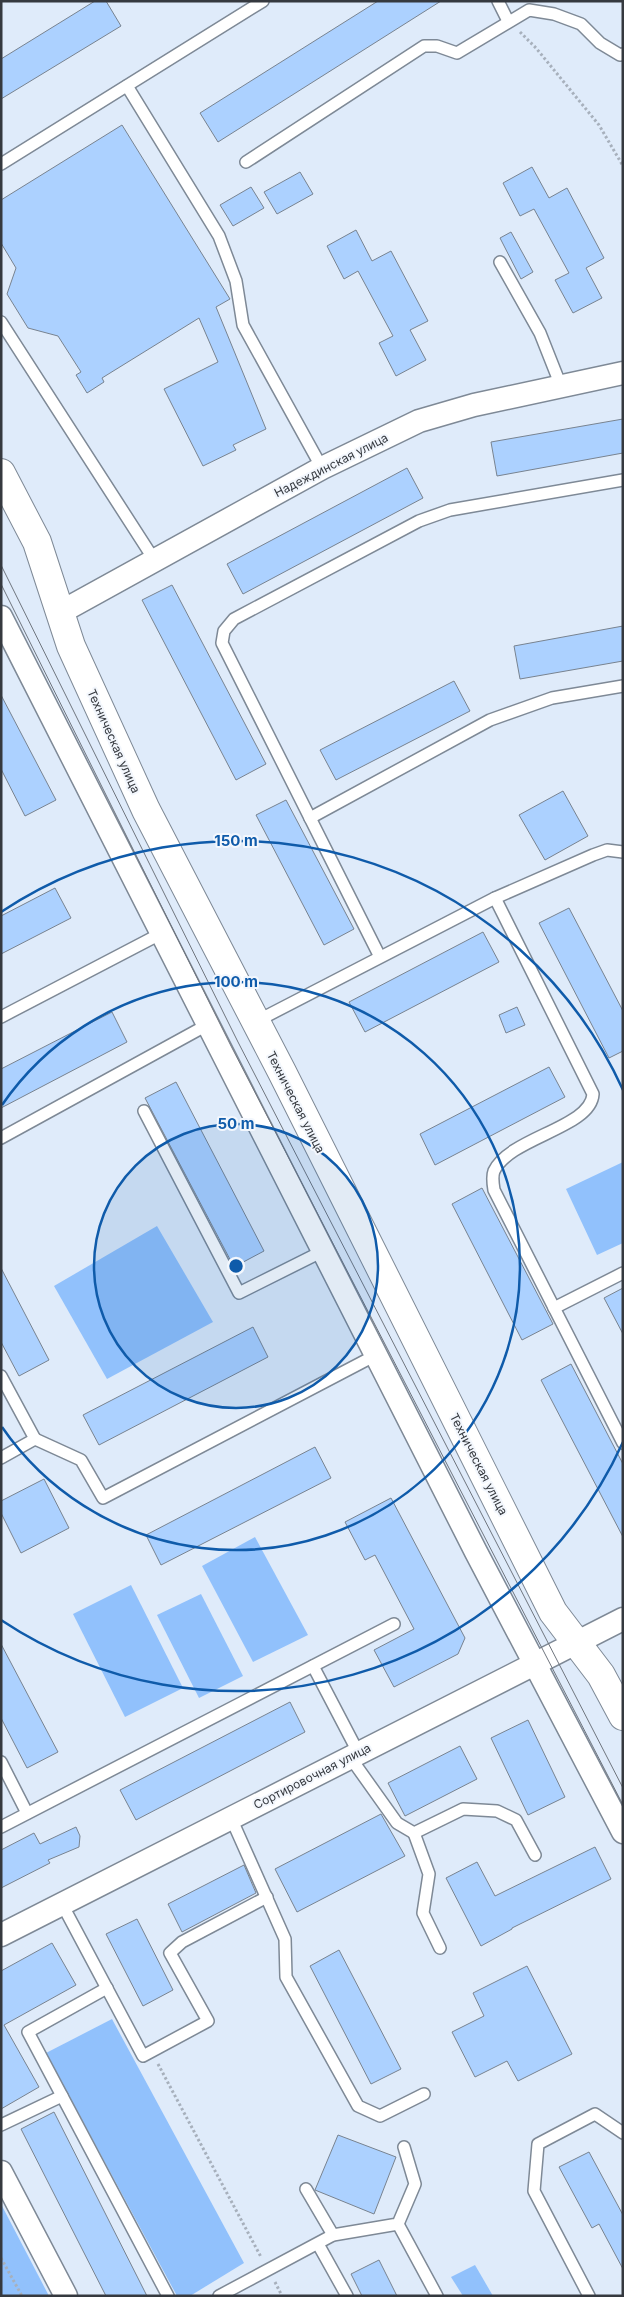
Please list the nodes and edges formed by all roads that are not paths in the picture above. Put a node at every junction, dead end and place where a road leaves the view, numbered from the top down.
1 (263, 1) edge
2 (498, 1) edge
3 (508, 21) junction
4 (623, 54) edge
5 (128, 86) junction
6 (246, 162) dead end
7 (1, 164) edge
8 (500, 262) dead end
9 (1, 322) edge
10 (623, 373) edge
11 (561, 386) junction
12 (322, 468) junction
13 (1, 472) edge
14 (623, 480) edge
15 (155, 561) junction
16 (61, 612) junction
17 (1, 617) edge
18 (623, 686) edge
19 (310, 818) junction
20 (623, 852) edge
21 (495, 898) junction
22 (162, 933) junction
23 (378, 953) dead end
24 (1, 1017) edge
25 (255, 1022) junction
26 (208, 1025) junction
27 (144, 1111) dead end
28 (1, 1138) edge
29 (323, 1251) junction
30 (623, 1273) edge
31 (554, 1308) junction
32 (376, 1355) junction
33 (1, 1376) edge
34 (35, 1438) junction
35 (623, 1443) edge
36 (1, 1458) edge
37 (623, 1619) edge
38 (394, 1624) dead end
39 (577, 1644) junction
40 (536, 1664) junction
41 (313, 1666) junction
42 (623, 1716) edge
43 (354, 1755) junction
44 (1, 1762) edge
45 (27, 1813) junction
46 (231, 1818) junction
47 (1, 1827) edge
48 (623, 1832) edge
49 (414, 1833) junction
50 (535, 1855) dead end
51 (267, 1897) junction
52 (62, 1904) junction
53 (1, 1935) edge
54 (440, 1948) dead end
55 (107, 1988) junction
56 (424, 2094) dead end
57 (62, 2096) junction
58 (1, 2125) edge
59 (623, 2133) edge
60 (404, 2147) dead end
61 (1, 2172) edge
62 (306, 2189) dead end
63 (398, 2224) junction
64 (333, 2235) junction
65 (318, 2244) junction
66 (66, 2296) edge
67 (168, 2296) edge
68 (219, 2296) edge
69 (347, 2296) edge
70 (437, 2296) edge
71 (589, 2296) edge

1 - 5 lane
2 - 3 lane
3 - 4 lane
3 - 6 lane
5 - 7 lane
5 - 12 lane
8 - 11 lane
9 - 15 lane
10 - 11 street, Надеждинская улица
11 - 12 street, Надеждинская улица
12 - 15 street, Надеждинская улица
13 - 16 main road, Техническая улица
14 - 19 lane
15 - 16 street, Надеждинская улица
16 - 25 main road, Техническая улица
17 - 22 street
18 - 19 lane
19 - 23 lane
20 - 21 lane
21 - 25 lane
21 - 31 lane
22 - 24 lane
22 - 26 street
25 - 39 main road, Техническая улица
26 - 28 lane
26 - 29 street
27 - 29 lane
29 - 32 street
30 - 31 lane
31 - 35 lane
32 - 34 lane
32 - 40 street
33 - 34 lane
34 - 36 lane
37 - 39 street, Сортировочная улица
38 - 41 lane
39 - 40 street, Сортировочная улица
39 - 42 main road, Техническая улица
40 - 43 street, Сортировочная улица
40 - 48 street
41 - 43 lane
41 - 45 lane
43 - 46 street, Сортировочная улица
43 - 49 lane
44 - 45 lane
45 - 47 lane
46 - 51 lane
46 - 52 street, Сортировочная улица
49 - 50 lane
49 - 54 lane
51 - 55 lane
51 - 56 lane
52 - 53 street, Сортировочная улица
52 - 55 lane
55 - 57 lane
57 - 58 lane
57 - 67 lane
59 - 71 lane
60 - 63 lane
61 - 66 street
62 - 64 lane
63 - 64 lane
63 - 70 lane
64 - 65 lane
65 - 68 lane
65 - 69 lane

